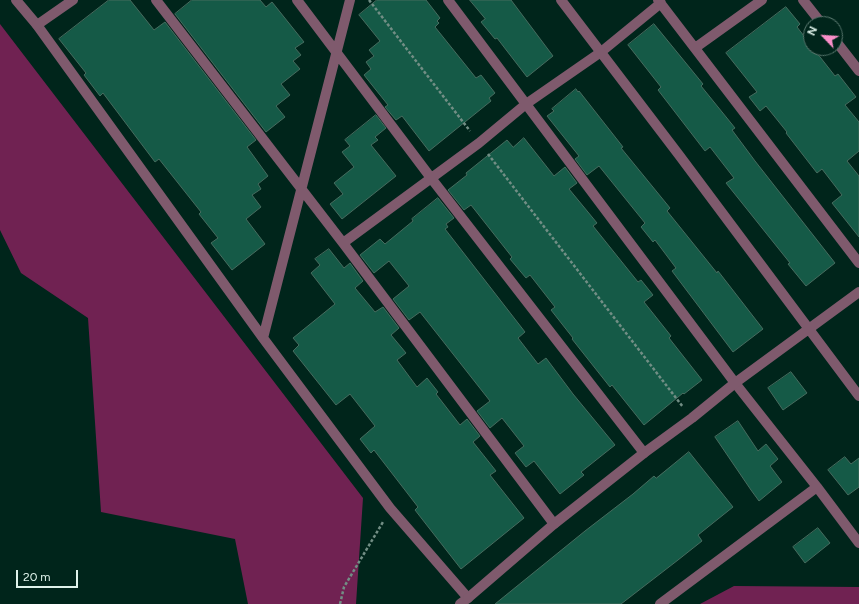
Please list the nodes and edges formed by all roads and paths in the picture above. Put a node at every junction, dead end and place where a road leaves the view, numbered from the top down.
1 (16, 0) edge
2 (73, 0) edge
3 (156, 0) edge
4 (297, 0) edge
5 (350, 0) edge
6 (369, 0) edge
7 (448, 0) edge
8 (561, 0) edge
9 (762, 0) edge
10 (804, 0) edge
11 (659, 2) edge
12 (816, 16) edge
13 (37, 25) junction
14 (695, 48) junction
15 (843, 50) edge
16 (601, 52) junction
17 (337, 53) junction
18 (859, 71) edge
19 (526, 104) junction
20 (479, 143) junction
21 (431, 178) junction
22 (301, 189) junction
23 (343, 243) junction
24 (859, 263) edge
25 (859, 292) edge
26 (809, 329) junction
27 (263, 338) junction
28 (735, 383) junction
29 (859, 396) edge
30 (692, 418) junction
31 (644, 453) junction
32 (817, 487) junction
33 (390, 508) junction
34 (554, 524) junction
35 (859, 543) edge
36 (464, 601) edge
37 (340, 604) edge
38 (660, 604) edge

1 - 13 street
2 - 13 street
3 - 22 street
4 - 17 street
5 - 17 street
6 - 20 path
7 - 19 street
8 - 16 street
9 - 14 street
10 - 12 street
11 - 14 street
11 - 16 street
13 - 27 street
14 - 24 street
15 - 18 street
16 - 19 street
16 - 26 street
17 - 21 street
17 - 22 street
19 - 20 street
19 - 28 street
20 - 21 street
20 - 30 path
21 - 23 street
21 - 31 street
22 - 23 street
22 - 27 street
23 - 34 street
25 - 26 street
26 - 28 street
26 - 29 street
27 - 33 street
28 - 30 street
28 - 32 street
30 - 31 street
31 - 34 street
32 - 35 street
32 - 38 street
33 - 36 street
33 - 37 path
34 - 36 street

